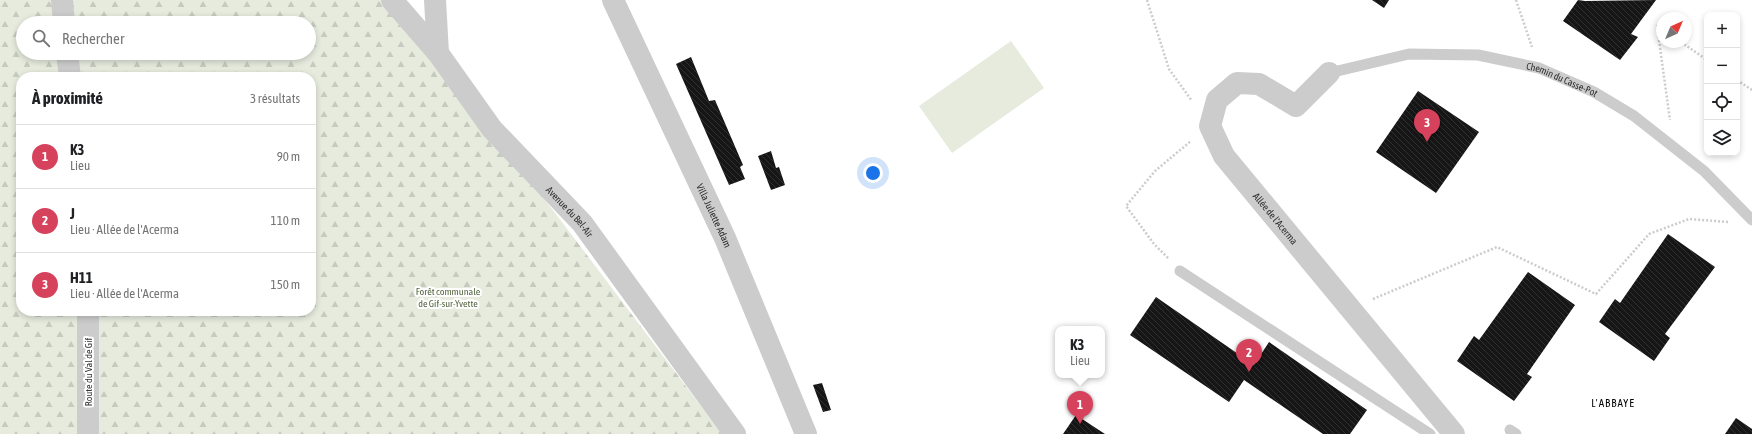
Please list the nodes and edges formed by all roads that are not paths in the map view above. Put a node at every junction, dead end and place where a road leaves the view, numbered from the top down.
1 (62, 0) edge
2 (392, 0) edge
3 (435, 0) edge
4 (613, 0) edge
5 (63, 16) edge
6 (438, 53) junction
7 (68, 60) edge
8 (69, 72) edge
9 (1329, 73) joint
10 (1752, 220) edge
11 (1180, 271) road end
12 (88, 316) edge
13 (88, 434) edge
14 (735, 434) edge
15 (806, 434) edge
16 (1430, 434) edge
17 (1454, 434) edge

1 - 5 street
2 - 6 street, Avenue du Bel-Air
3 - 6 street
4 - 15 street, Villa Juliette Adam
6 - 14 street, Avenue du Bel-Air
7 - 8 street
9 - 10 lane, Chemin du Casse-Pot
9 - 17 street, Allée de l'Acerma
11 - 16 lane
12 - 13 street, Route du Val de Gif

